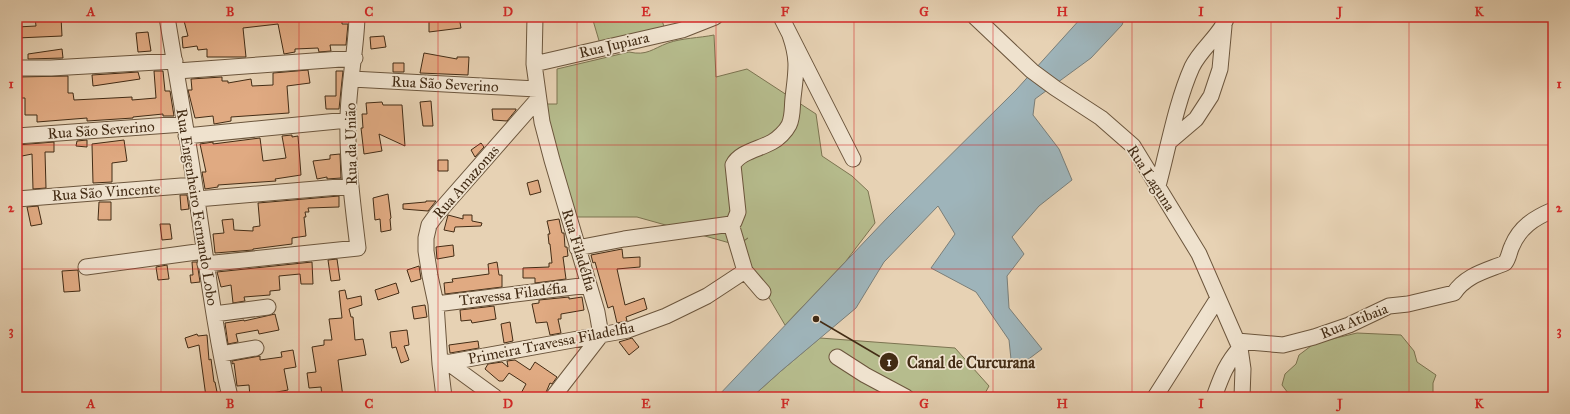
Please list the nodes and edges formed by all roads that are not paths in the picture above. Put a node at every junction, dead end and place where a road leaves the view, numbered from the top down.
1 (167, 17) edge
2 (357, 17) edge
3 (535, 17) edge
4 (715, 17) edge
5 (781, 17) edge
6 (974, 17) edge
7 (1226, 21) edge
8 (790, 35) junction
9 (355, 58) junction
10 (534, 64) junction
11 (176, 66) junction
12 (17, 68) edge
13 (352, 79) junction
14 (538, 94) junction
15 (348, 120) junction
16 (185, 130) junction
17 (17, 136) edge
18 (1169, 142) junction
19 (853, 159) dead end
20 (351, 186) junction
21 (1158, 186) junction
22 (196, 192) junction
23 (17, 199) edge
24 (1553, 210) edge
25 (731, 224) junction
26 (577, 248) junction
27 (204, 258) junction
28 (86, 267) dead end
29 (744, 271) junction
30 (590, 285) junction
31 (763, 292) dead end
32 (1218, 298) junction
33 (436, 304) junction
34 (268, 307) dead end
35 (214, 314) junction
36 (601, 335) junction
37 (1239, 344) junction
38 (256, 348) dead end
39 (221, 354) junction
40 (837, 357) dead end
41 (443, 363) junction
42 (230, 397) edge
43 (444, 397) edge
44 (495, 397) edge
45 (553, 397) edge
46 (906, 397) edge
47 (1155, 397) edge
48 (1214, 397) edge
49 (1242, 397) edge

1 - 11 street, Rua Engenheiro Fernando Lobo
2 - 9 street, Rua da União
3 - 10 street, Rua Filadélfia
4 - 10 street, Rua Jupiara
5 - 8 street
6 - 21 street, Rua Laguna
7 - 18 street
7 - 18 street
8 - 19 street
8 - 25 street
9 - 11 street
9 - 13 street, Rua da União
10 - 14 street, Rua Filadélfia
11 - 12 street
11 - 16 street, Rua Engenheiro Fernando Lobo
13 - 14 street, Rua São Severino
13 - 15 street, Rua da União
14 - 26 street, Rua Filadélfia
14 - 33 street, Rua Amazonas
15 - 16 street, Rua São Severino
15 - 20 street, Rua da União
16 - 17 street, Rua São Severino
16 - 22 street, Rua Engenheiro Fernando Lobo
18 - 21 street
20 - 22 street, Rua São Vincente
20 - 27 street, Rua da União
21 - 32 street, Rua Laguna
22 - 23 street, Rua São Vincente
22 - 27 street, Rua Engenheiro Fernando Lobo
24 - 37 street, Rua Atibaia
25 - 26 street
25 - 29 street
26 - 30 street, Rua Filadélfia
27 - 28 street
27 - 35 street, Rua Engenheiro Fernando Lobo
29 - 31 street
29 - 36 street, Primeira Travessa Filadelfia
30 - 33 street, Travessa Filadéfia
30 - 36 street, Rua Filadélfia
32 - 37 street, Rua Laguna
32 - 47 street
33 - 41 street, Rua Amazonas
34 - 35 street
35 - 39 street, Rua Engenheiro Fernando Lobo
36 - 41 street, Primeira Travessa Filadelfia
36 - 45 street
37 - 48 street
37 - 49 street, Rua Laguna
38 - 39 street
39 - 42 street, Rua Engenheiro Fernando Lobo
40 - 46 street
41 - 43 street, Rua Amazonas
41 - 44 street

